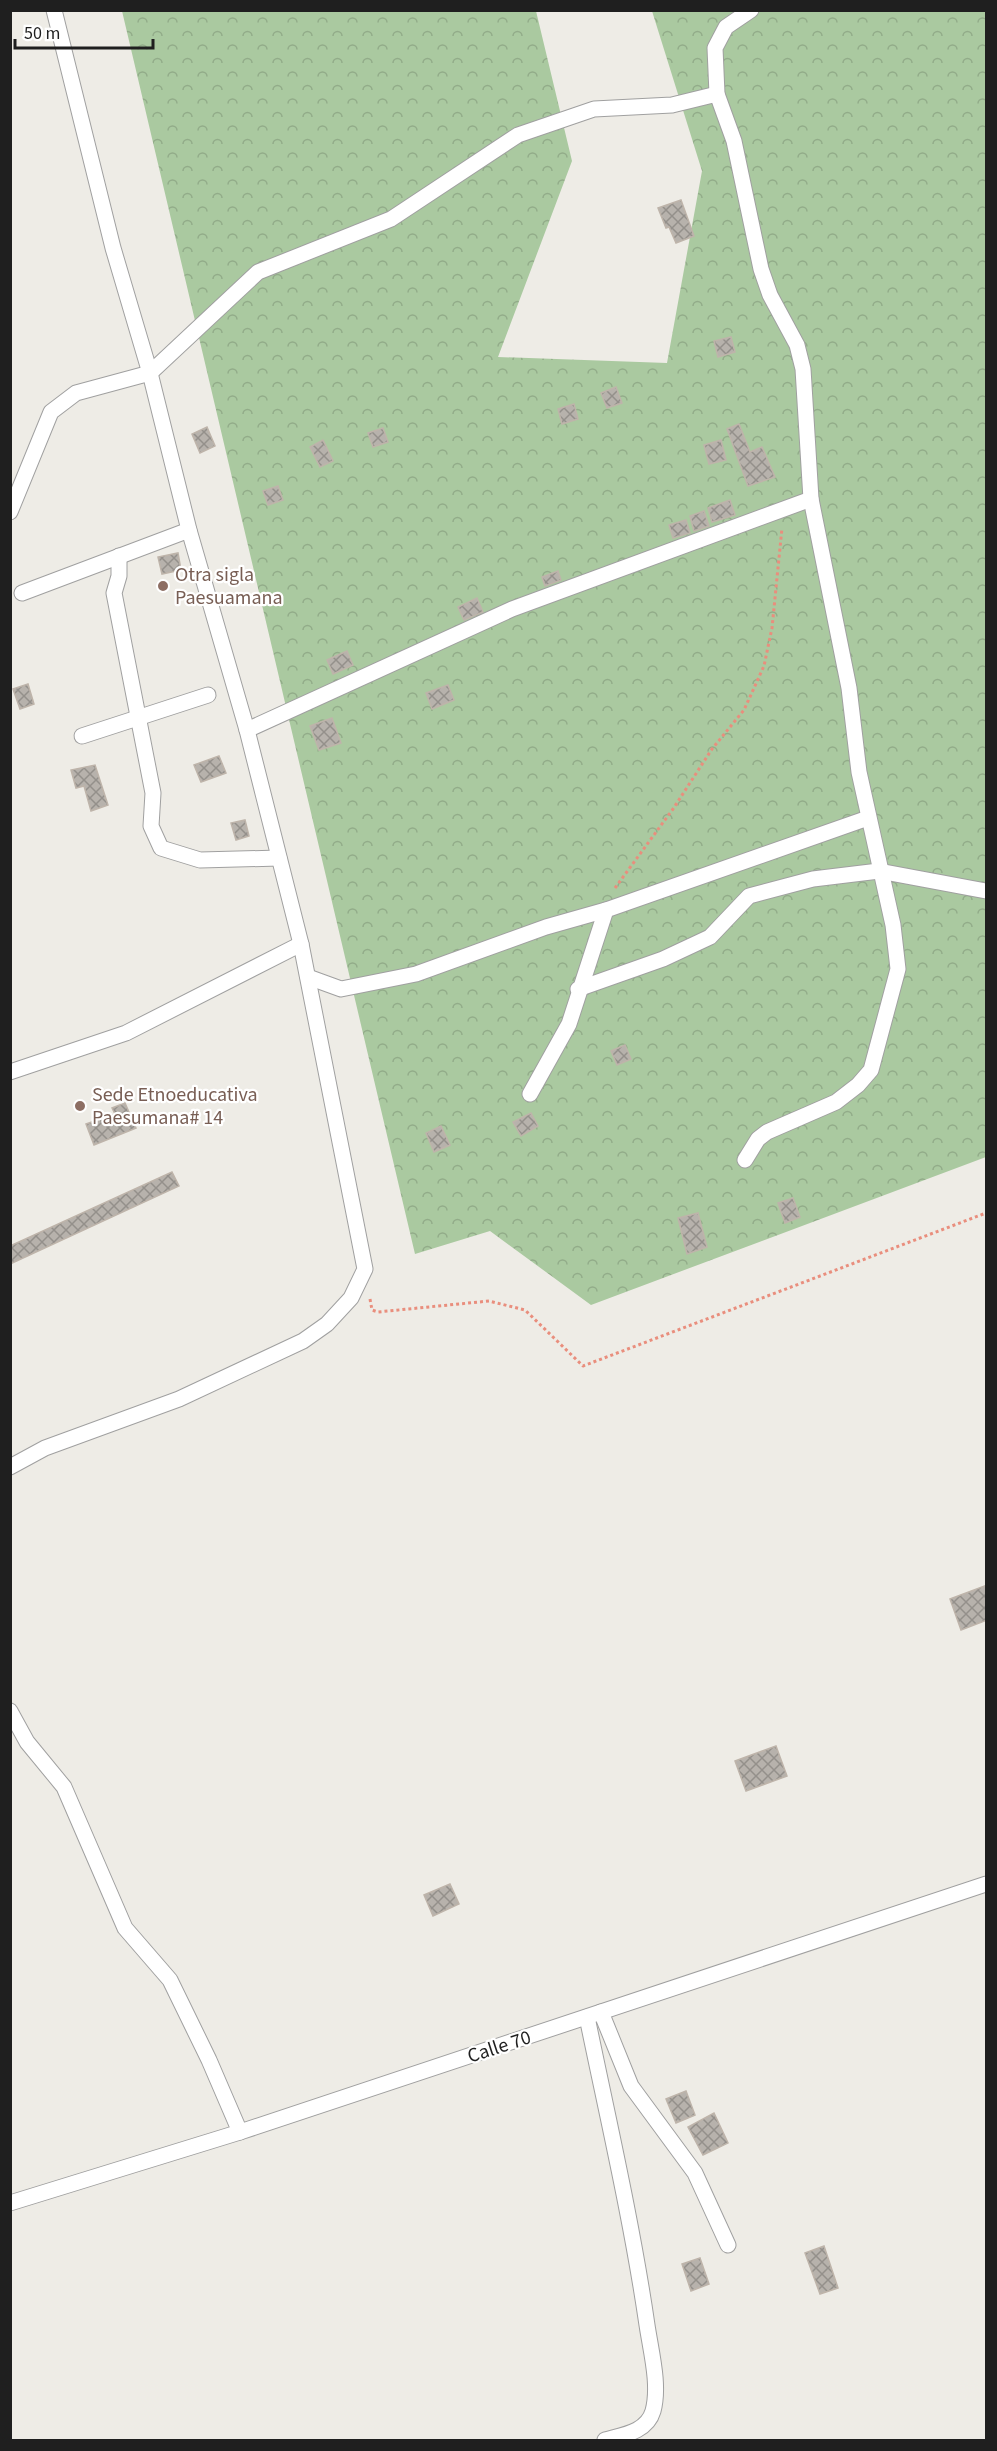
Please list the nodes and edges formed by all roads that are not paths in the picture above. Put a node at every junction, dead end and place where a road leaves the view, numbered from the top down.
1 (54, 10) edge
2 (751, 10) edge
3 (717, 94) junction
4 (150, 373) junction
5 (811, 499) junction
6 (10, 512) edge
7 (189, 530) junction
8 (119, 556) junction
9 (22, 593) dead end
10 (208, 694) dead end
11 (139, 717) junction
12 (247, 730) junction
13 (82, 736) dead end
14 (868, 818) junction
15 (279, 858) junction
16 (879, 871) junction
17 (987, 891) edge
18 (606, 910) junction
19 (301, 944) junction
20 (308, 977) junction
21 (578, 988) junction
22 (10, 1072) edge
23 (530, 1094) dead end
24 (745, 1160) dead end
25 (10, 1467) edge
26 (10, 1711) edge
27 (987, 1884) edge
28 (594, 2014) junction
29 (240, 2132) junction
30 (10, 2203) edge
31 (728, 2245) dead end
32 (605, 2440) edge

1 - 4 street
2 - 3 street
3 - 4 street
3 - 5 street
4 - 6 street
4 - 7 street
5 - 12 street
5 - 14 street
7 - 8 street
7 - 12 street
8 - 9 street
8 - 11 street
10 - 11 street
11 - 13 street
11 - 15 street
12 - 15 street
14 - 16 street
14 - 18 street
15 - 19 street
16 - 17 street
16 - 21 street
16 - 24 street
18 - 20 street
18 - 21 street
19 - 20 street
19 - 22 street
20 - 25 street
21 - 23 street
26 - 29 street
27 - 28 street, Calle 70
28 - 29 street, Calle 70
28 - 31 street
28 - 32 street
29 - 30 street, Calle 70

